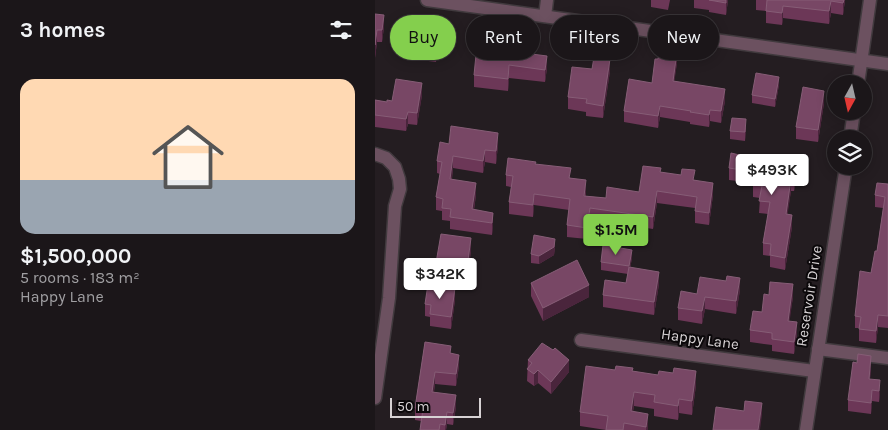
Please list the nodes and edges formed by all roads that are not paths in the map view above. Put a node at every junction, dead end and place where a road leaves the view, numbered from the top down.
1 (427, 0) edge
2 (547, 0) edge
3 (870, 0) edge
4 (545, 16) junction
5 (862, 61) junction
6 (888, 64) edge
7 (860, 75) edge
8 (375, 154) edge
9 (844, 175) edge
10 (581, 340) dead end
11 (818, 349) junction
12 (888, 358) edge
13 (814, 371) junction
14 (375, 398) edge
15 (806, 430) edge

1 - 4 street
2 - 4 street
3 - 5 street
4 - 5 street
5 - 6 street
5 - 7 street
8 - 14 street
9 - 11 street, Reservoir Drive
10 - 13 street, Happy Lane
11 - 12 street
11 - 13 street, Reservoir Drive
13 - 15 street, Reservoir Drive

